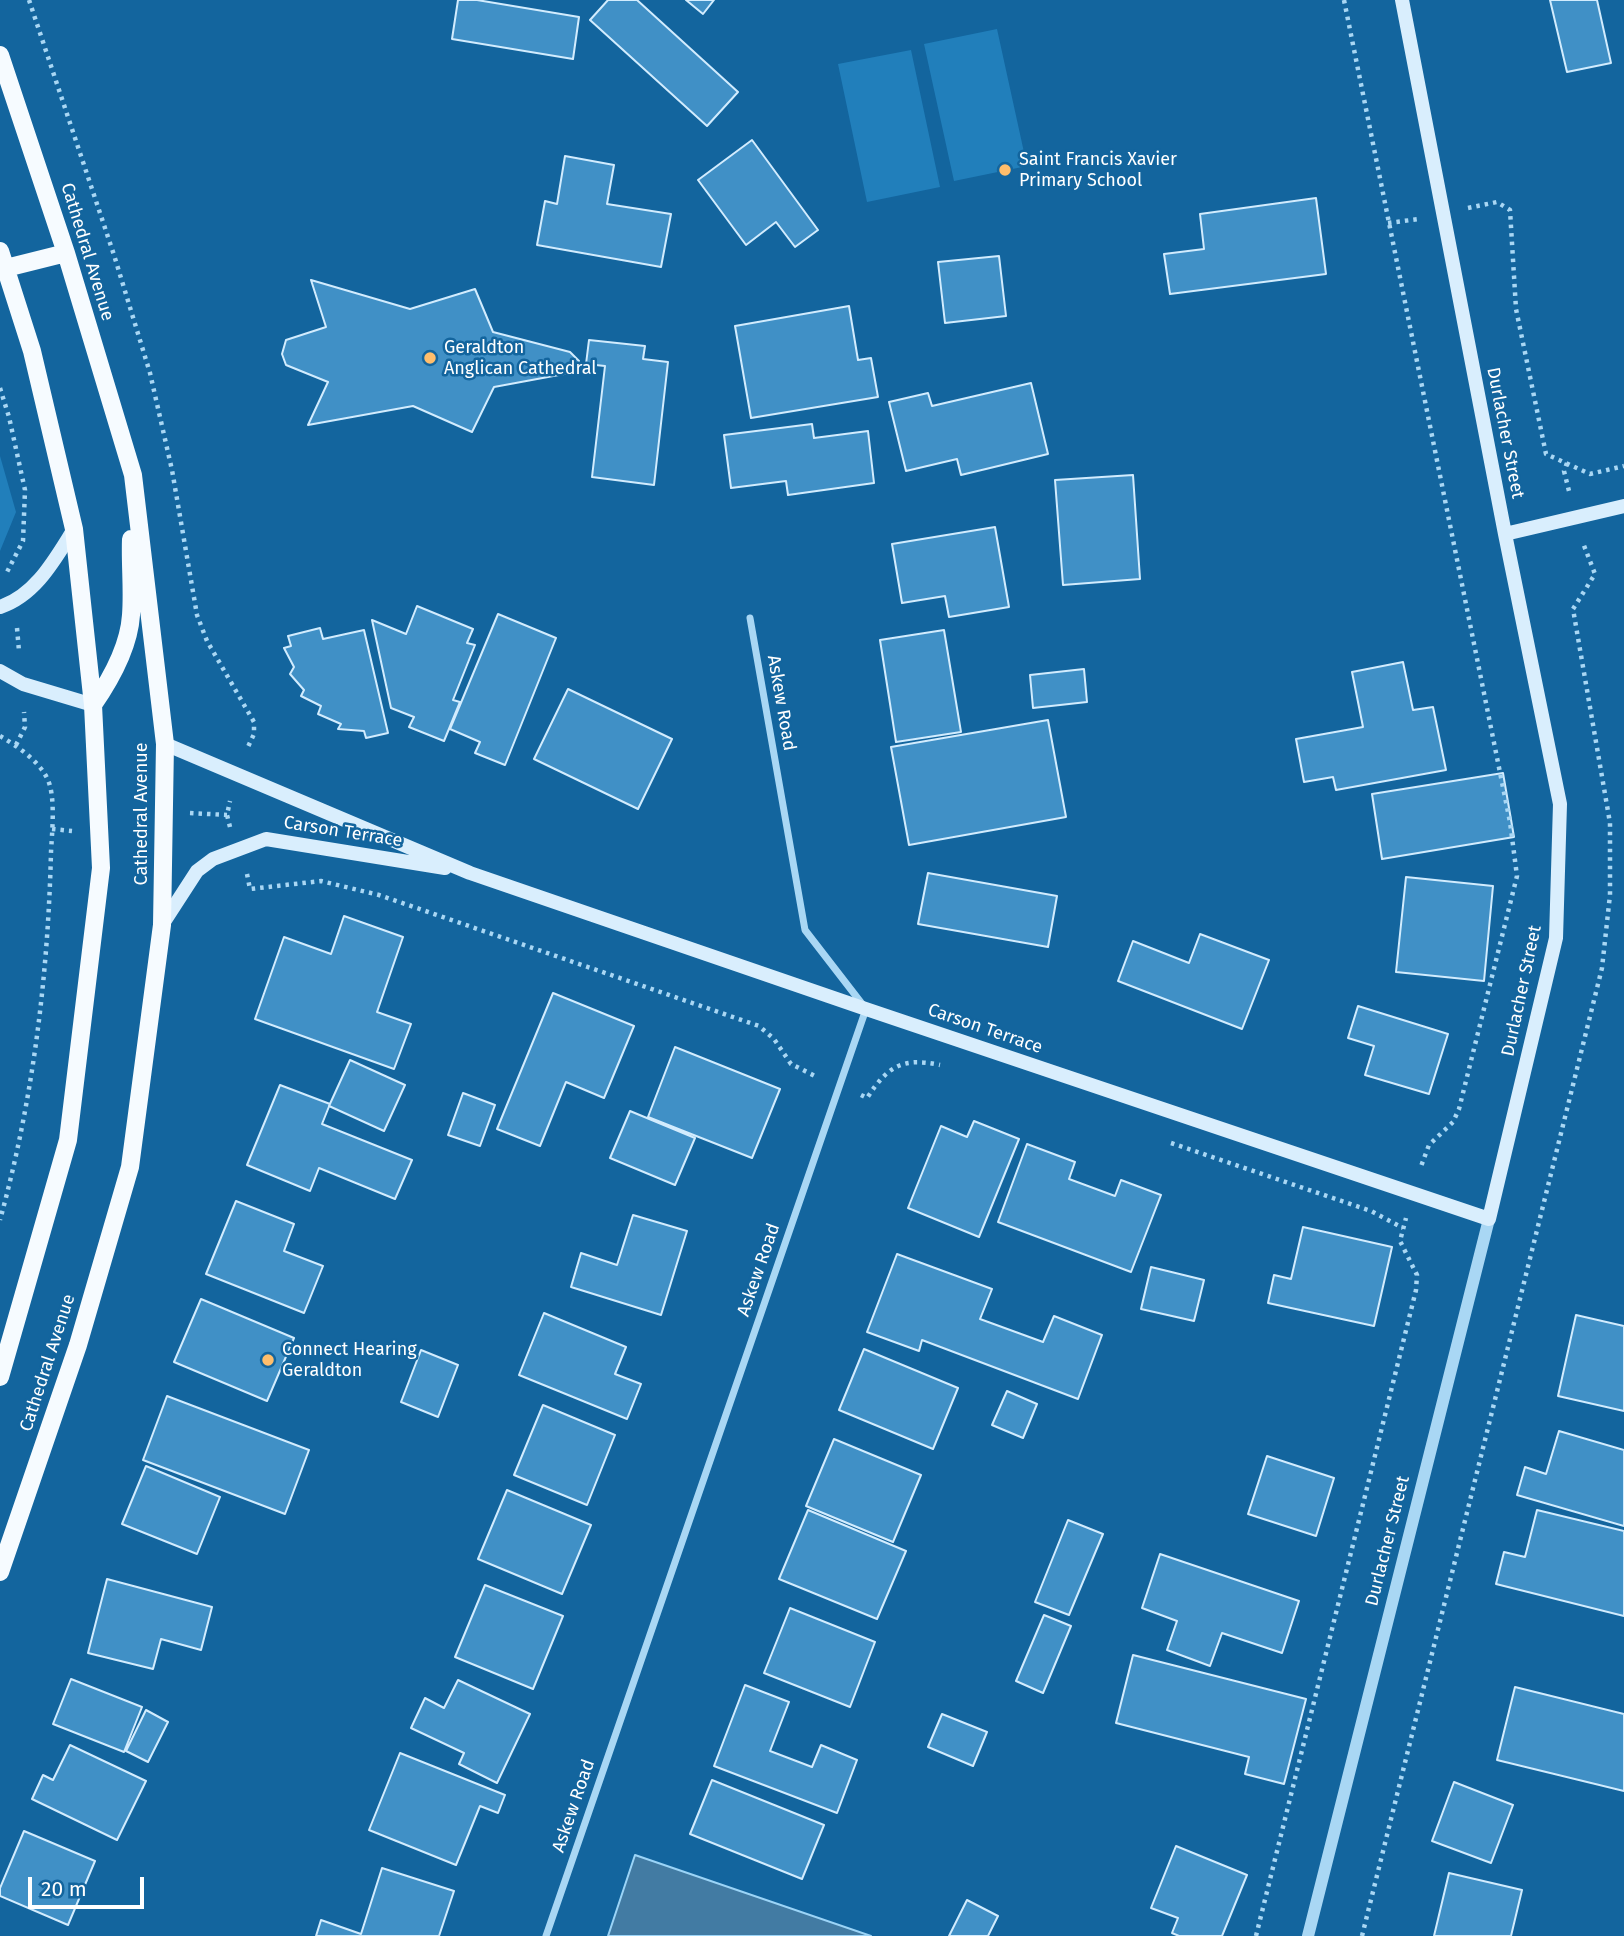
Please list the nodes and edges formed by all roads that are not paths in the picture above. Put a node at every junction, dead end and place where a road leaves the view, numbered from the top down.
1 (1402, 0) edge
2 (0, 55) edge
3 (66, 253) junction
4 (3, 260) edge
5 (133, 475) junction
6 (1624, 506) edge
7 (74, 529) junction
8 (1505, 534) junction
9 (0, 607) edge
10 (750, 618) dead end
11 (0, 671) edge
12 (93, 705) junction
13 (165, 744) junction
14 (470, 873) junction
15 (162, 925) junction
16 (866, 1009) junction
17 (1489, 1219) junction
18 (0, 1377) edge
19 (0, 1572) edge
20 (546, 1936) edge
21 (1308, 1936) edge

1 - 8 main road, Durlacher Street
2 - 3 main road, Cathedral Avenue
3 - 4 main road
3 - 5 main road, Cathedral Avenue
4 - 7 main road
5 - 12 main road
5 - 13 main road, Cathedral Avenue
6 - 8 main road
7 - 9 main road
7 - 12 main road
8 - 17 main road, Durlacher Street
10 - 16 street, Askew Road
11 - 12 main road
12 - 18 main road
13 - 14 main road, Carson Terrace
13 - 15 main road, Cathedral Avenue
14 - 15 main road, Carson Terrace
14 - 16 main road, Carson Terrace
15 - 19 main road, Cathedral Avenue
16 - 17 main road, Carson Terrace
16 - 20 street, Askew Road
17 - 21 street, Durlacher Street

